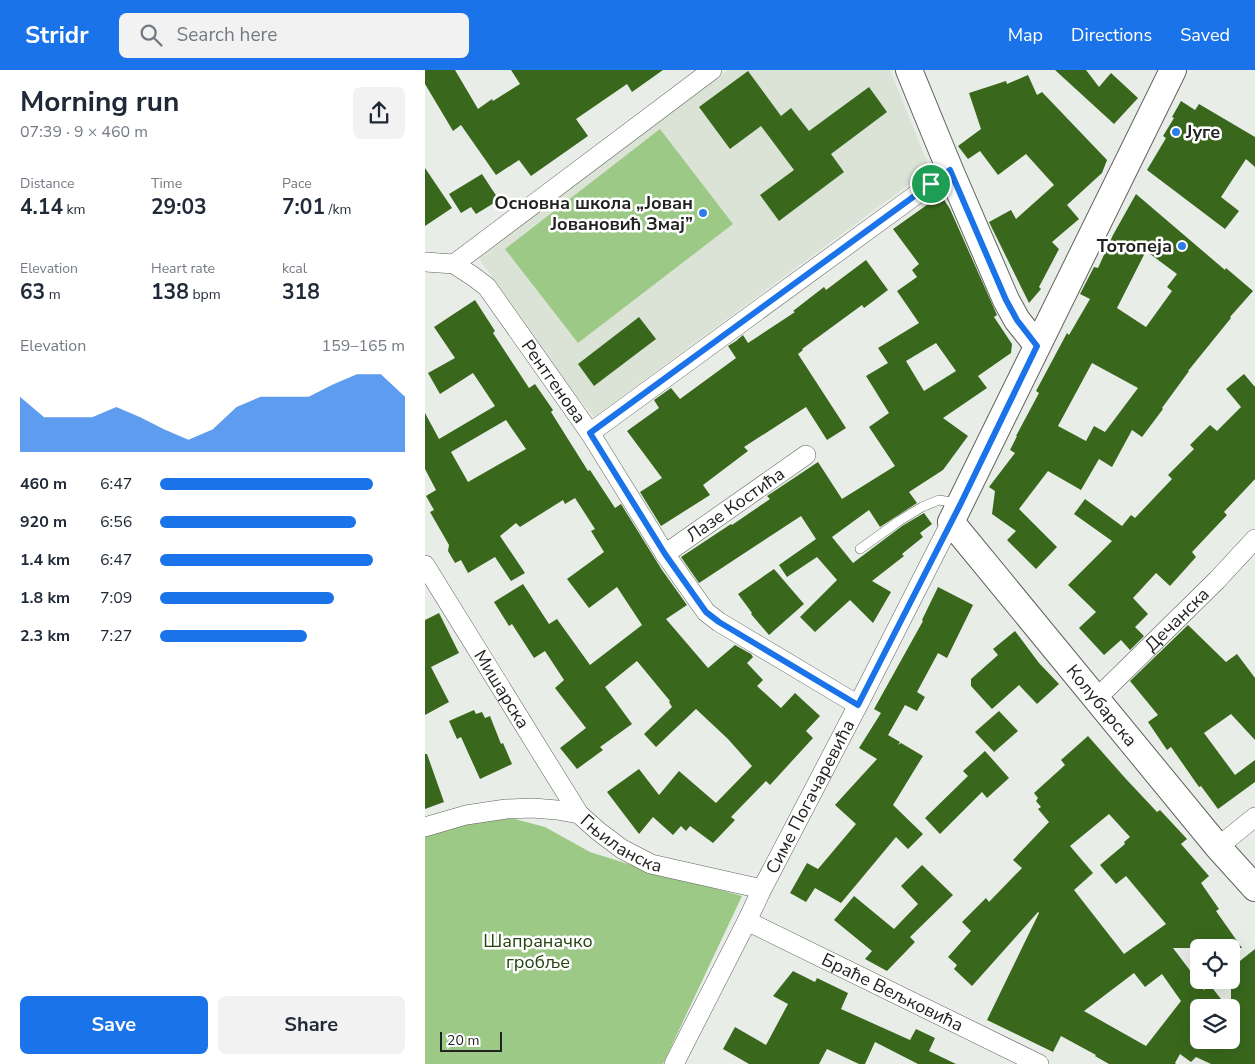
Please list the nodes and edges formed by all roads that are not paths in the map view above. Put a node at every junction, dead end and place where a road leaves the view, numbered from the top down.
1 (712, 70) edge
2 (909, 70) edge
3 (1173, 70) edge
4 (950, 170) junction
5 (425, 262) edge
6 (454, 264) junction
7 (1037, 346) junction
8 (590, 433) junction
9 (806, 455) dead end
10 (956, 512) junction
11 (1255, 538) edge
12 (860, 549) dead end
13 (665, 554) junction
14 (425, 565) edge
15 (432, 591) edge
16 (1097, 698) junction
17 (858, 705) junction
18 (579, 814) junction
19 (1255, 817) edge
20 (425, 827) edge
21 (1218, 847) junction
22 (1255, 888) edge
23 (762, 889) junction
24 (747, 921) junction
25 (674, 1064) edge
26 (1039, 1064) edge

1 - 6 street
2 - 4 main road
3 - 7 main road, Симе Погачаревића
4 - 7 main road
4 - 8 street
5 - 6 street, Рентгенова
6 - 8 street, Рентгенова
7 - 10 main road, Симе Погачаревића
8 - 13 street, Рентгенова
9 - 13 street, Лазе Костића
10 - 12 lane
10 - 16 main road, Колубарска
10 - 17 street, Симе Погачаревића
11 - 16 street, Дечанска
13 - 17 street, Рентгенова
14 - 15 street, Мишарска
15 - 18 street, Мишарска
16 - 21 main road, Колубарска
17 - 23 street, Симе Погачаревића
18 - 20 street, Гњиланска
18 - 23 street, Гњиланска
19 - 21 street
21 - 22 main road, Колубарска
23 - 24 street, Симе Погачаревића
24 - 25 street, Симе Погачаревића
24 - 26 street, Браће Вељковића

